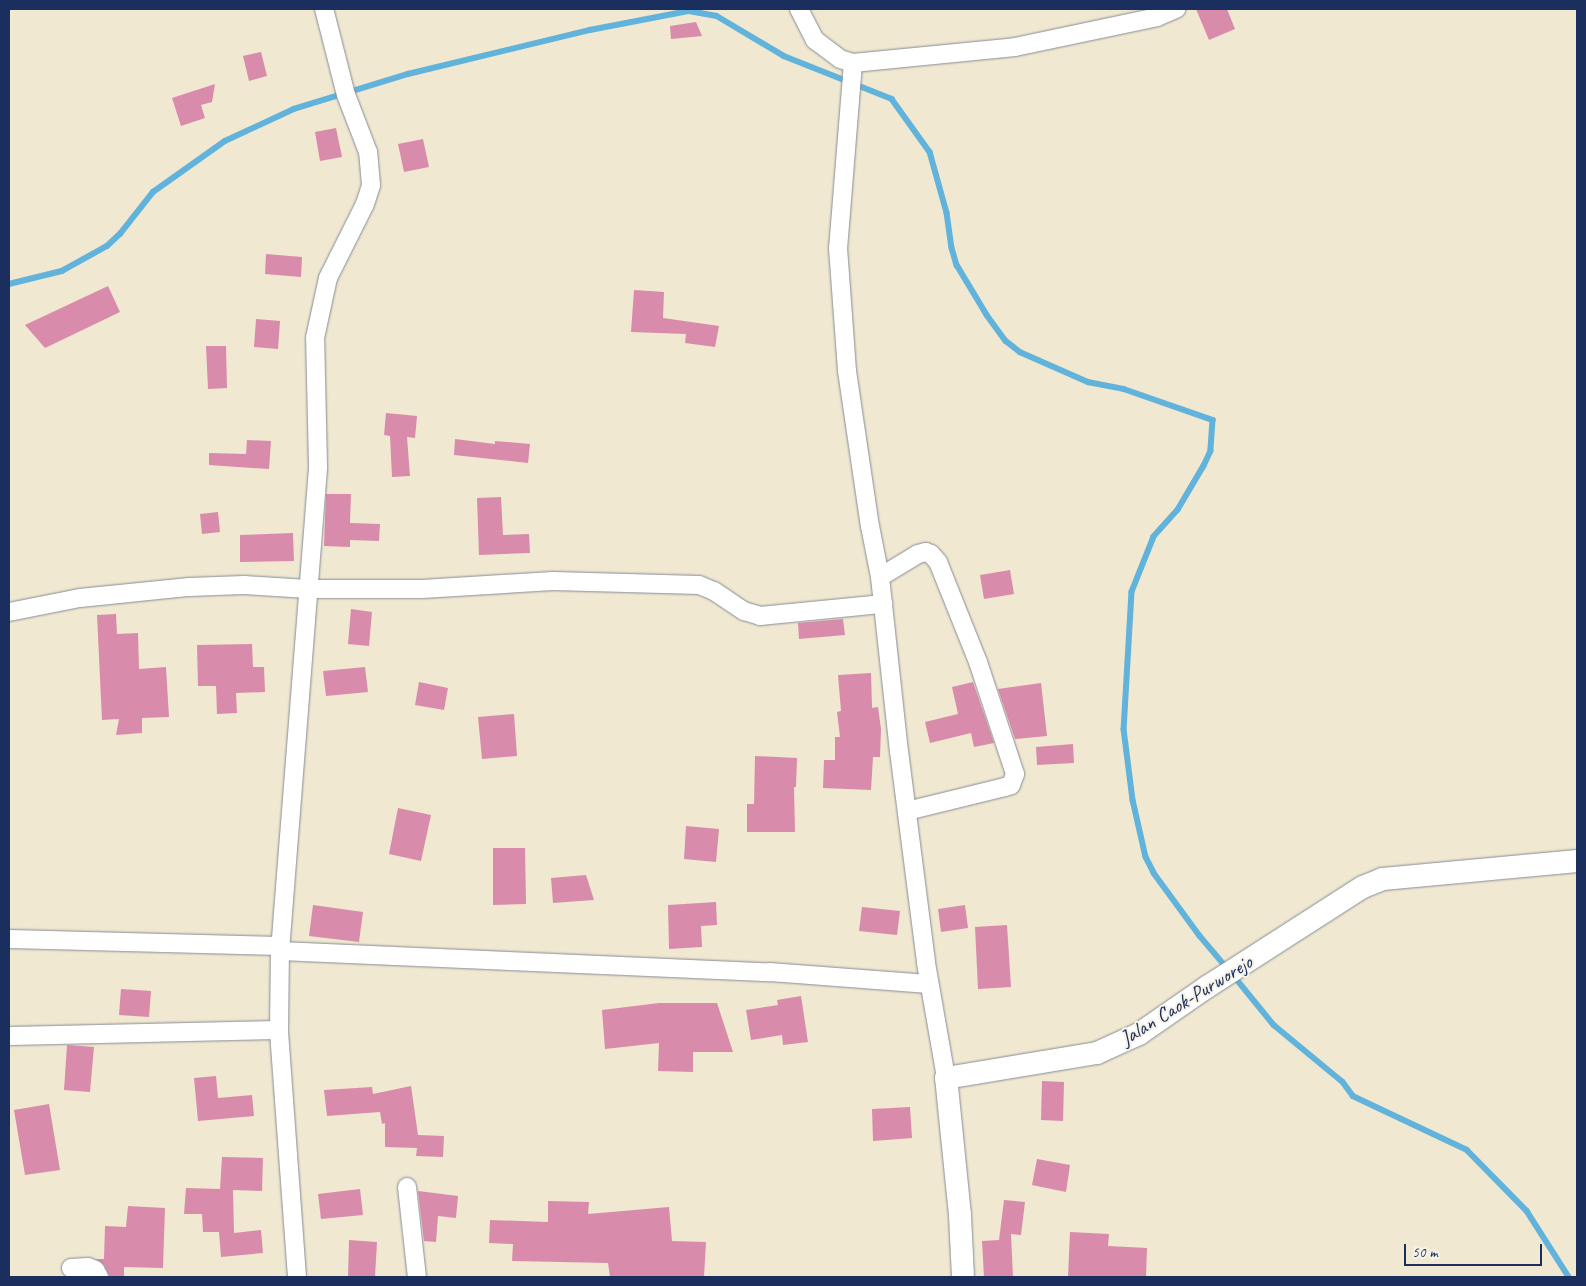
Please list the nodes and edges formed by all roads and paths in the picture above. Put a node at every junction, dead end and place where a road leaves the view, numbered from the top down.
1 (324, 9) edge
2 (799, 9) edge
3 (1176, 9) edge
4 (853, 70) junction
5 (880, 577) junction
6 (308, 590) junction
7 (883, 604) junction
8 (9, 612) edge
9 (906, 811) junction
10 (1577, 861) edge
11 (9, 939) edge
12 (280, 948) junction
13 (929, 984) junction
14 (279, 1030) junction
15 (9, 1036) edge
16 (946, 1078) junction
17 (407, 1187) dead end
18 (71, 1268) dead end
19 (99, 1277) edge
20 (297, 1277) edge
21 (417, 1277) edge
22 (963, 1277) edge

1 - 6 street
2 - 4 street
3 - 4 street
4 - 5 street
5 - 7 street
5 - 9 street
6 - 7 street
6 - 8 street
6 - 12 street
7 - 9 street
9 - 13 street
10 - 16 street, Jalan Caok-Purworejo
11 - 12 street
12 - 13 street
12 - 14 street
13 - 16 street
14 - 15 street
14 - 20 street
16 - 22 street
17 - 21 street
18 - 19 street

